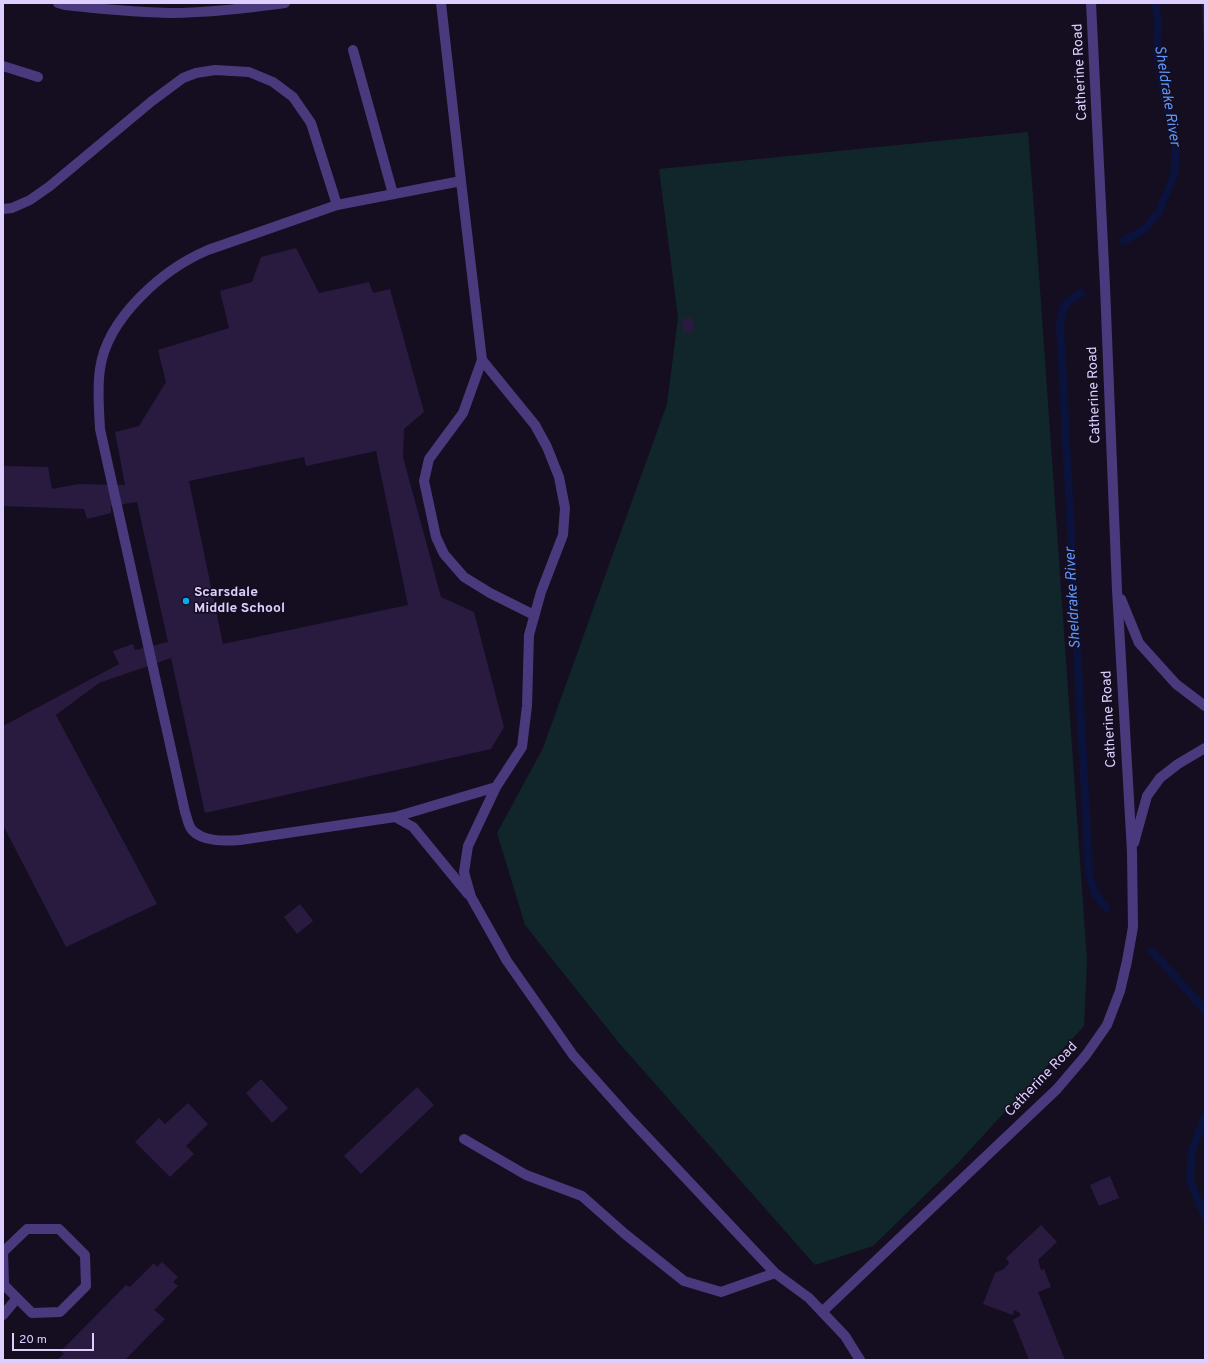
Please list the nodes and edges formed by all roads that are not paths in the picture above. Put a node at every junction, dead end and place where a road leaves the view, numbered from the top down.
1 (58, 3) edge
2 (285, 3) edge
3 (441, 3) edge
4 (1091, 3) edge
5 (353, 50) dead end
6 (3, 66) edge
7 (38, 77) dead end
8 (461, 180) junction
9 (393, 194) junction
10 (336, 204) junction
11 (3, 209) edge
12 (482, 360) junction
13 (1117, 590) junction
14 (534, 615) junction
15 (1205, 706) edge
16 (1205, 748) edge
17 (496, 787) junction
18 (395, 817) junction
19 (1132, 852) junction
20 (471, 897) junction
21 (464, 1139) dead end
22 (776, 1273) junction
23 (17, 1298) junction
24 (822, 1312) junction
25 (3, 1315) edge
26 (860, 1360) edge

1 - 2 street
3 - 8 street
4 - 13 street, Catherine Road
5 - 9 street
6 - 7 street
8 - 9 street
8 - 12 street
9 - 10 street
10 - 11 street
10 - 18 street
12 - 14 street
12 - 14 street
13 - 15 street
13 - 19 street, Catherine Road
14 - 17 street
16 - 19 street
17 - 18 street
17 - 20 street
18 - 20 street
19 - 24 street, Catherine Road
20 - 22 street
21 - 22 street
22 - 24 street
23 - 23 street
23 - 25 street
24 - 26 street

